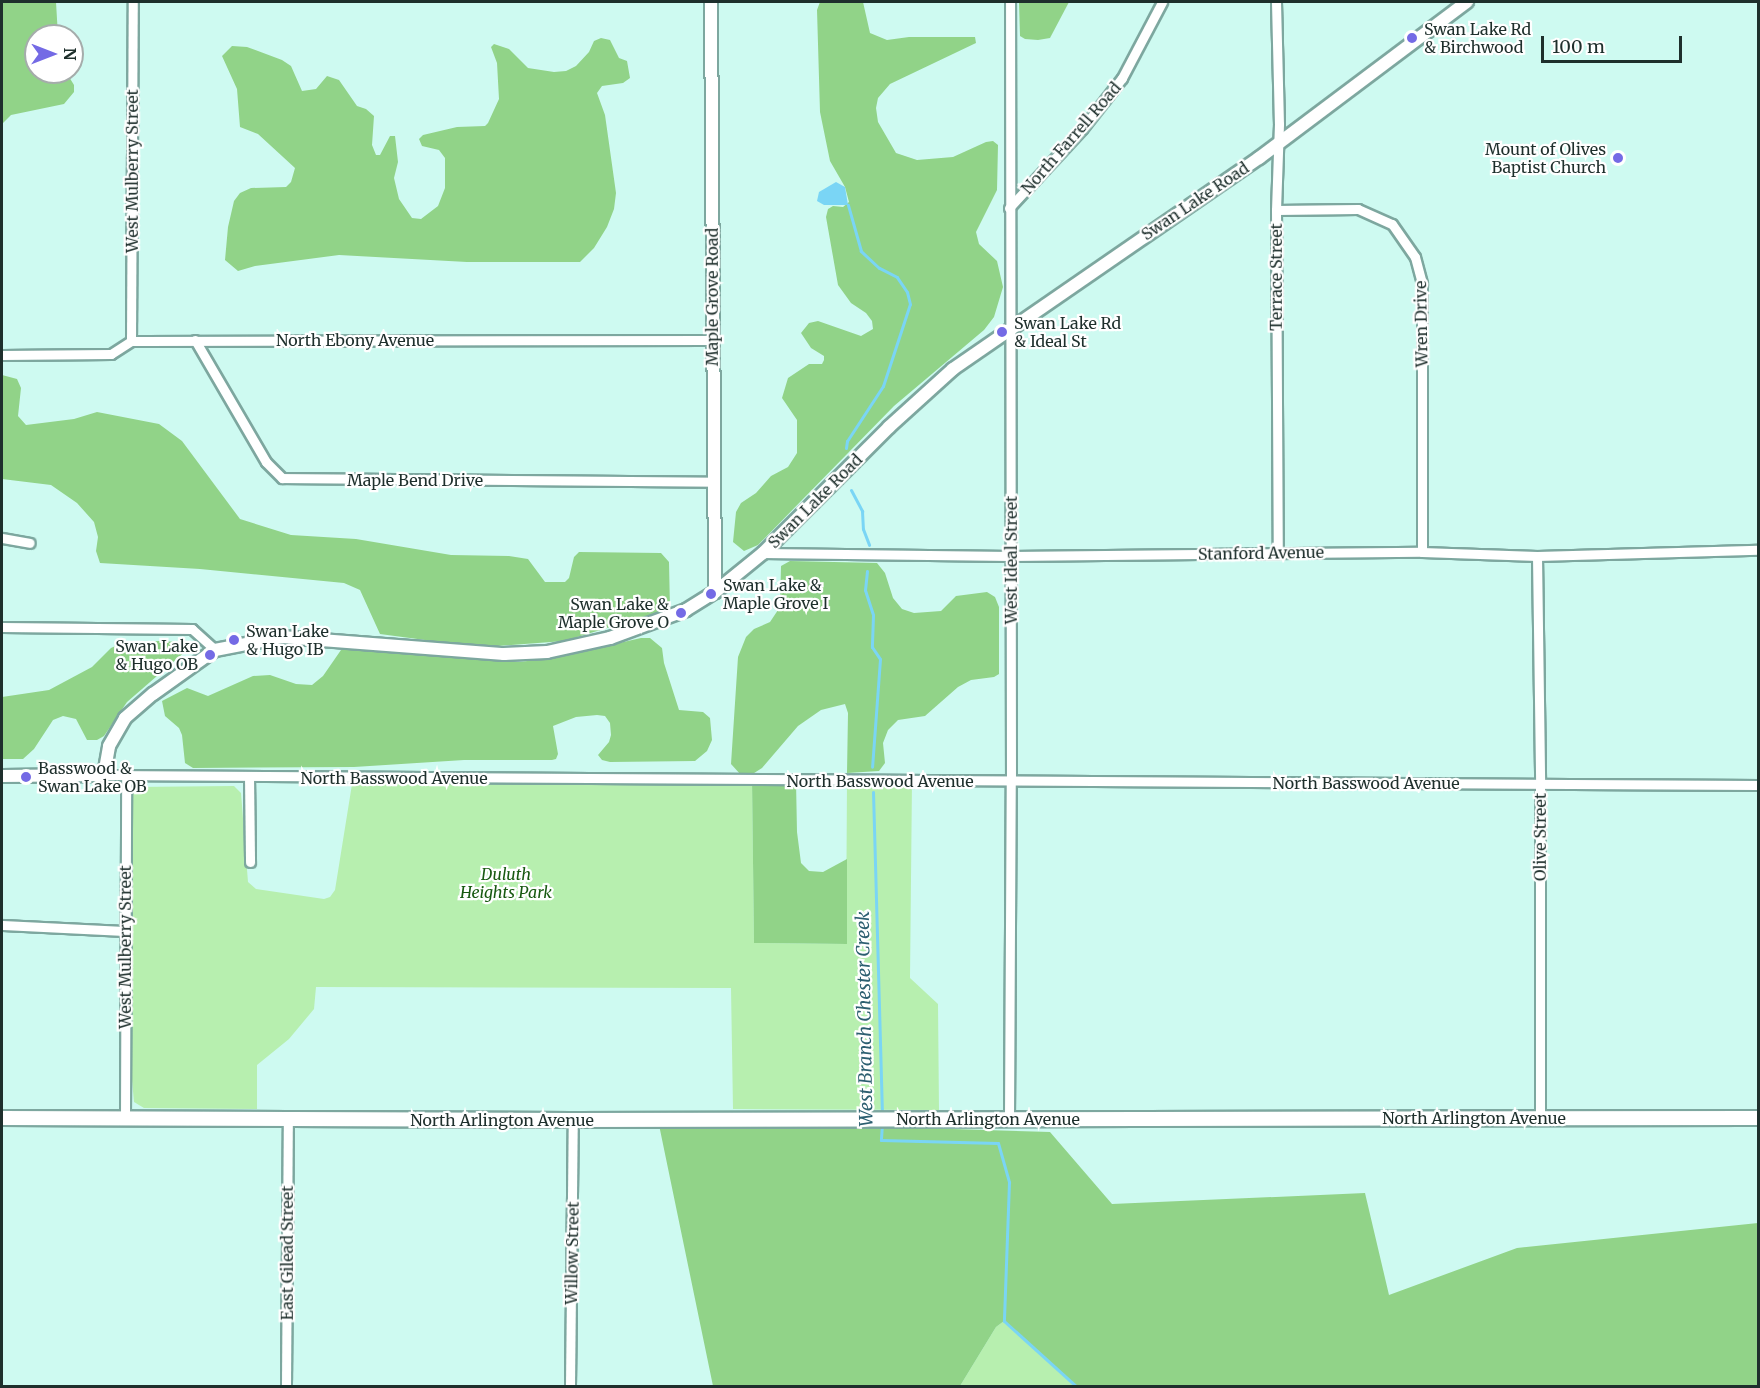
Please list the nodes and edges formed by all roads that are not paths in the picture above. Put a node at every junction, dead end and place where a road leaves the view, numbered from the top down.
1 (133, 2) edge
2 (711, 2) edge
3 (1010, 2) edge
4 (1161, 2) edge
5 (1276, 2) edge
6 (1467, 2) edge
7 (1278, 144) junction
8 (1009, 208) junction
9 (1276, 210) junction
10 (1012, 326) junction
11 (195, 340) junction
12 (712, 340) junction
13 (131, 341) junction
14 (2, 355) edge
15 (713, 482) junction
16 (2, 538) edge
17 (30, 543) dead end
18 (1758, 550) edge
19 (1422, 552) junction
20 (763, 553) junction
21 (1278, 553) junction
22 (1011, 556) junction
23 (1537, 556) junction
24 (715, 592) junction
25 (2, 627) edge
26 (215, 650) junction
27 (104, 775) junction
28 (2, 776) edge
29 (249, 776) junction
30 (126, 777) junction
31 (1011, 782) junction
32 (1540, 784) junction
33 (1758, 785) edge
34 (250, 862) dead end
35 (2, 925) edge
36 (125, 931) junction
37 (2, 1118) edge
38 (125, 1118) junction
39 (1540, 1118) junction
40 (1758, 1118) edge
41 (288, 1119) junction
42 (1009, 1119) junction
43 (573, 1120) junction
44 (286, 1386) edge
45 (570, 1386) edge

1 - 13 street, West Mulberry Street
2 - 12 street, Maple Grove Road
3 - 8 street, West Ideal Street
4 - 8 street, North Farrell Road
5 - 7 street, Terrace Street
6 - 7 street, Swan Lake Road
7 - 9 street, Terrace Street
7 - 10 street, Swan Lake Road
8 - 10 street, West Ideal Street
9 - 19 street, Wren Drive
9 - 21 street, Terrace Street
10 - 20 street, Swan Lake Road
10 - 22 street, West Ideal Street
11 - 12 street, North Ebony Avenue
11 - 13 street, North Ebony Avenue
11 - 15 street, Maple Bend Drive
12 - 15 street, Maple Grove Road
13 - 14 street, North Ebony Avenue
15 - 24 street, Maple Grove Road
16 - 17 street
18 - 23 street, Stanford Avenue
19 - 21 street, Stanford Avenue
19 - 23 street, Stanford Avenue
20 - 22 street, Stanford Avenue
20 - 24 street, Swan Lake Road
21 - 22 street, Stanford Avenue
22 - 31 street, West Ideal Street
23 - 32 street, Olive Street
24 - 26 street, Swan Lake Road
25 - 26 street
26 - 27 street, Swan Lake Road
27 - 28 street, North Basswood Avenue
27 - 30 street, North Basswood Avenue
29 - 30 street, North Basswood Avenue
29 - 31 street, North Basswood Avenue
29 - 34 street
30 - 36 street, West Mulberry Street
31 - 32 street, North Basswood Avenue
31 - 42 street, West Ideal Street
32 - 33 street, North Basswood Avenue
32 - 39 street, Olive Street
35 - 36 street
36 - 38 street, West Mulberry Street
37 - 38 main road, North Arlington Avenue
38 - 41 main road, North Arlington Avenue
39 - 40 main road, North Arlington Avenue
39 - 42 main road, North Arlington Avenue
41 - 43 main road, North Arlington Avenue
41 - 44 street, East Gilead Street
42 - 43 main road, North Arlington Avenue
43 - 45 street, Willow Street

